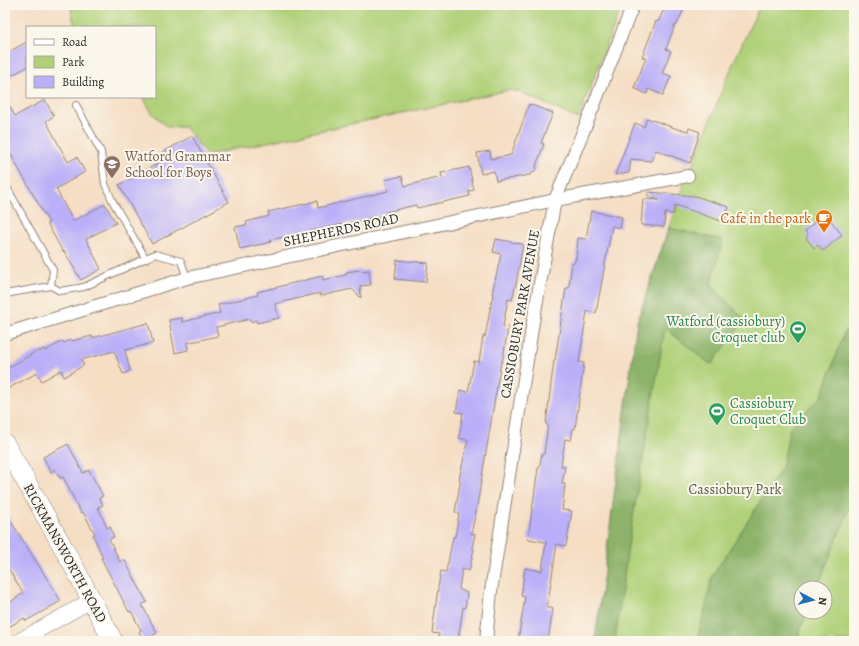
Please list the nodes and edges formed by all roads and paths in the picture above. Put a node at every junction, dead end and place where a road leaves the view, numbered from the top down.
1 (632, 5) edge
2 (76, 104) dead end
3 (688, 176) dead end
4 (5, 184) edge
5 (555, 200) junction
6 (146, 259) junction
7 (187, 278) junction
8 (51, 286) junction
9 (5, 294) edge
10 (5, 334) edge
11 (5, 444) edge
12 (92, 600) junction
13 (19, 641) edge
14 (113, 641) edge
15 (486, 641) edge

1 - 5 street, CASSIOBURY PARK AVENUE
2 - 6 lane
3 - 5 street, SHEPHERDS ROAD
4 - 8 lane
5 - 7 street, SHEPHERDS ROAD
5 - 15 street, CASSIOBURY PARK AVENUE
6 - 7 lane
6 - 8 lane
7 - 10 street, SHEPHERDS ROAD
8 - 9 lane
11 - 12 main road, RICKMANSWORTH ROAD
12 - 13 street
12 - 14 main road, RICKMANSWORTH ROAD

